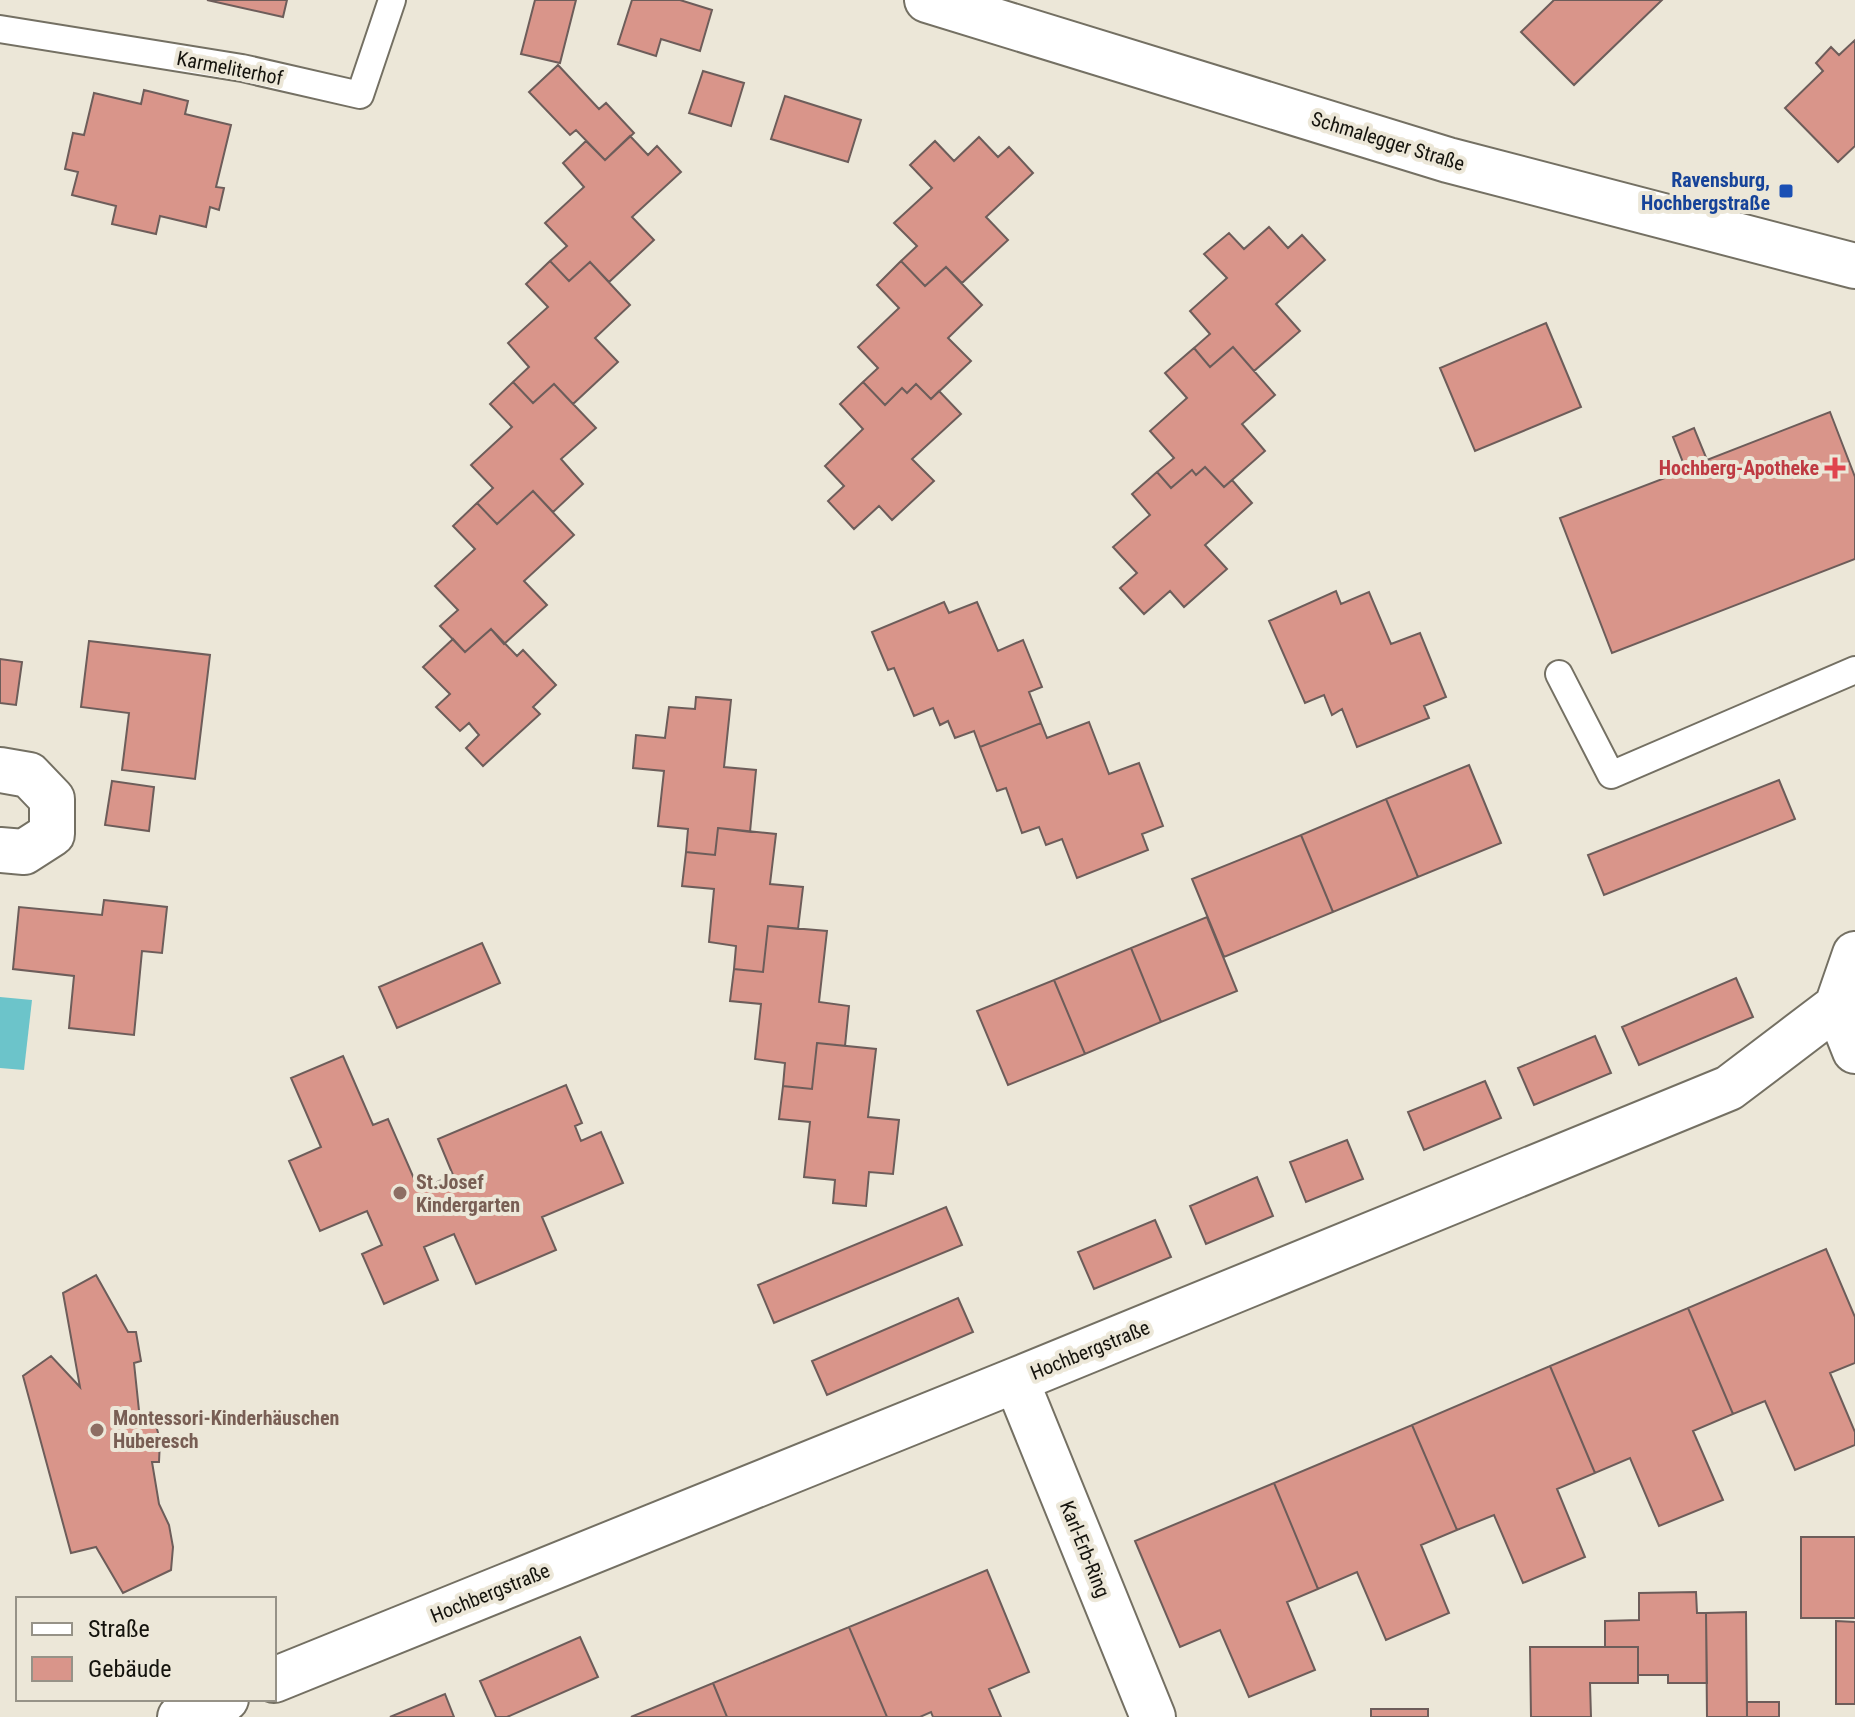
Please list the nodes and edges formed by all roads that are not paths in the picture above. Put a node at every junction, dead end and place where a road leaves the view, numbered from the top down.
1 (392, 0) edge
2 (927, 0) edge
3 (0, 29) edge
4 (1855, 266) edge
5 (1855, 670) edge
6 (1559, 674) dead end
7 (0, 770) edge
8 (0, 850) edge
9 (1855, 954) edge
10 (1837, 1006) junction
11 (1855, 1051) edge
12 (1016, 1380) junction
13 (276, 1679) edge
14 (221, 1701) edge
15 (180, 1717) edge
16 (1153, 1717) edge

1 - 3 lane, Karmeliterhof
2 - 4 street, Schmalegger Straße
5 - 6 lane
7 - 8 street
9 - 10 street
10 - 11 street
10 - 12 street, Hochbergstraße
12 - 13 street, Hochbergstraße
12 - 16 street, Karl-Erb-Ring
14 - 15 street

